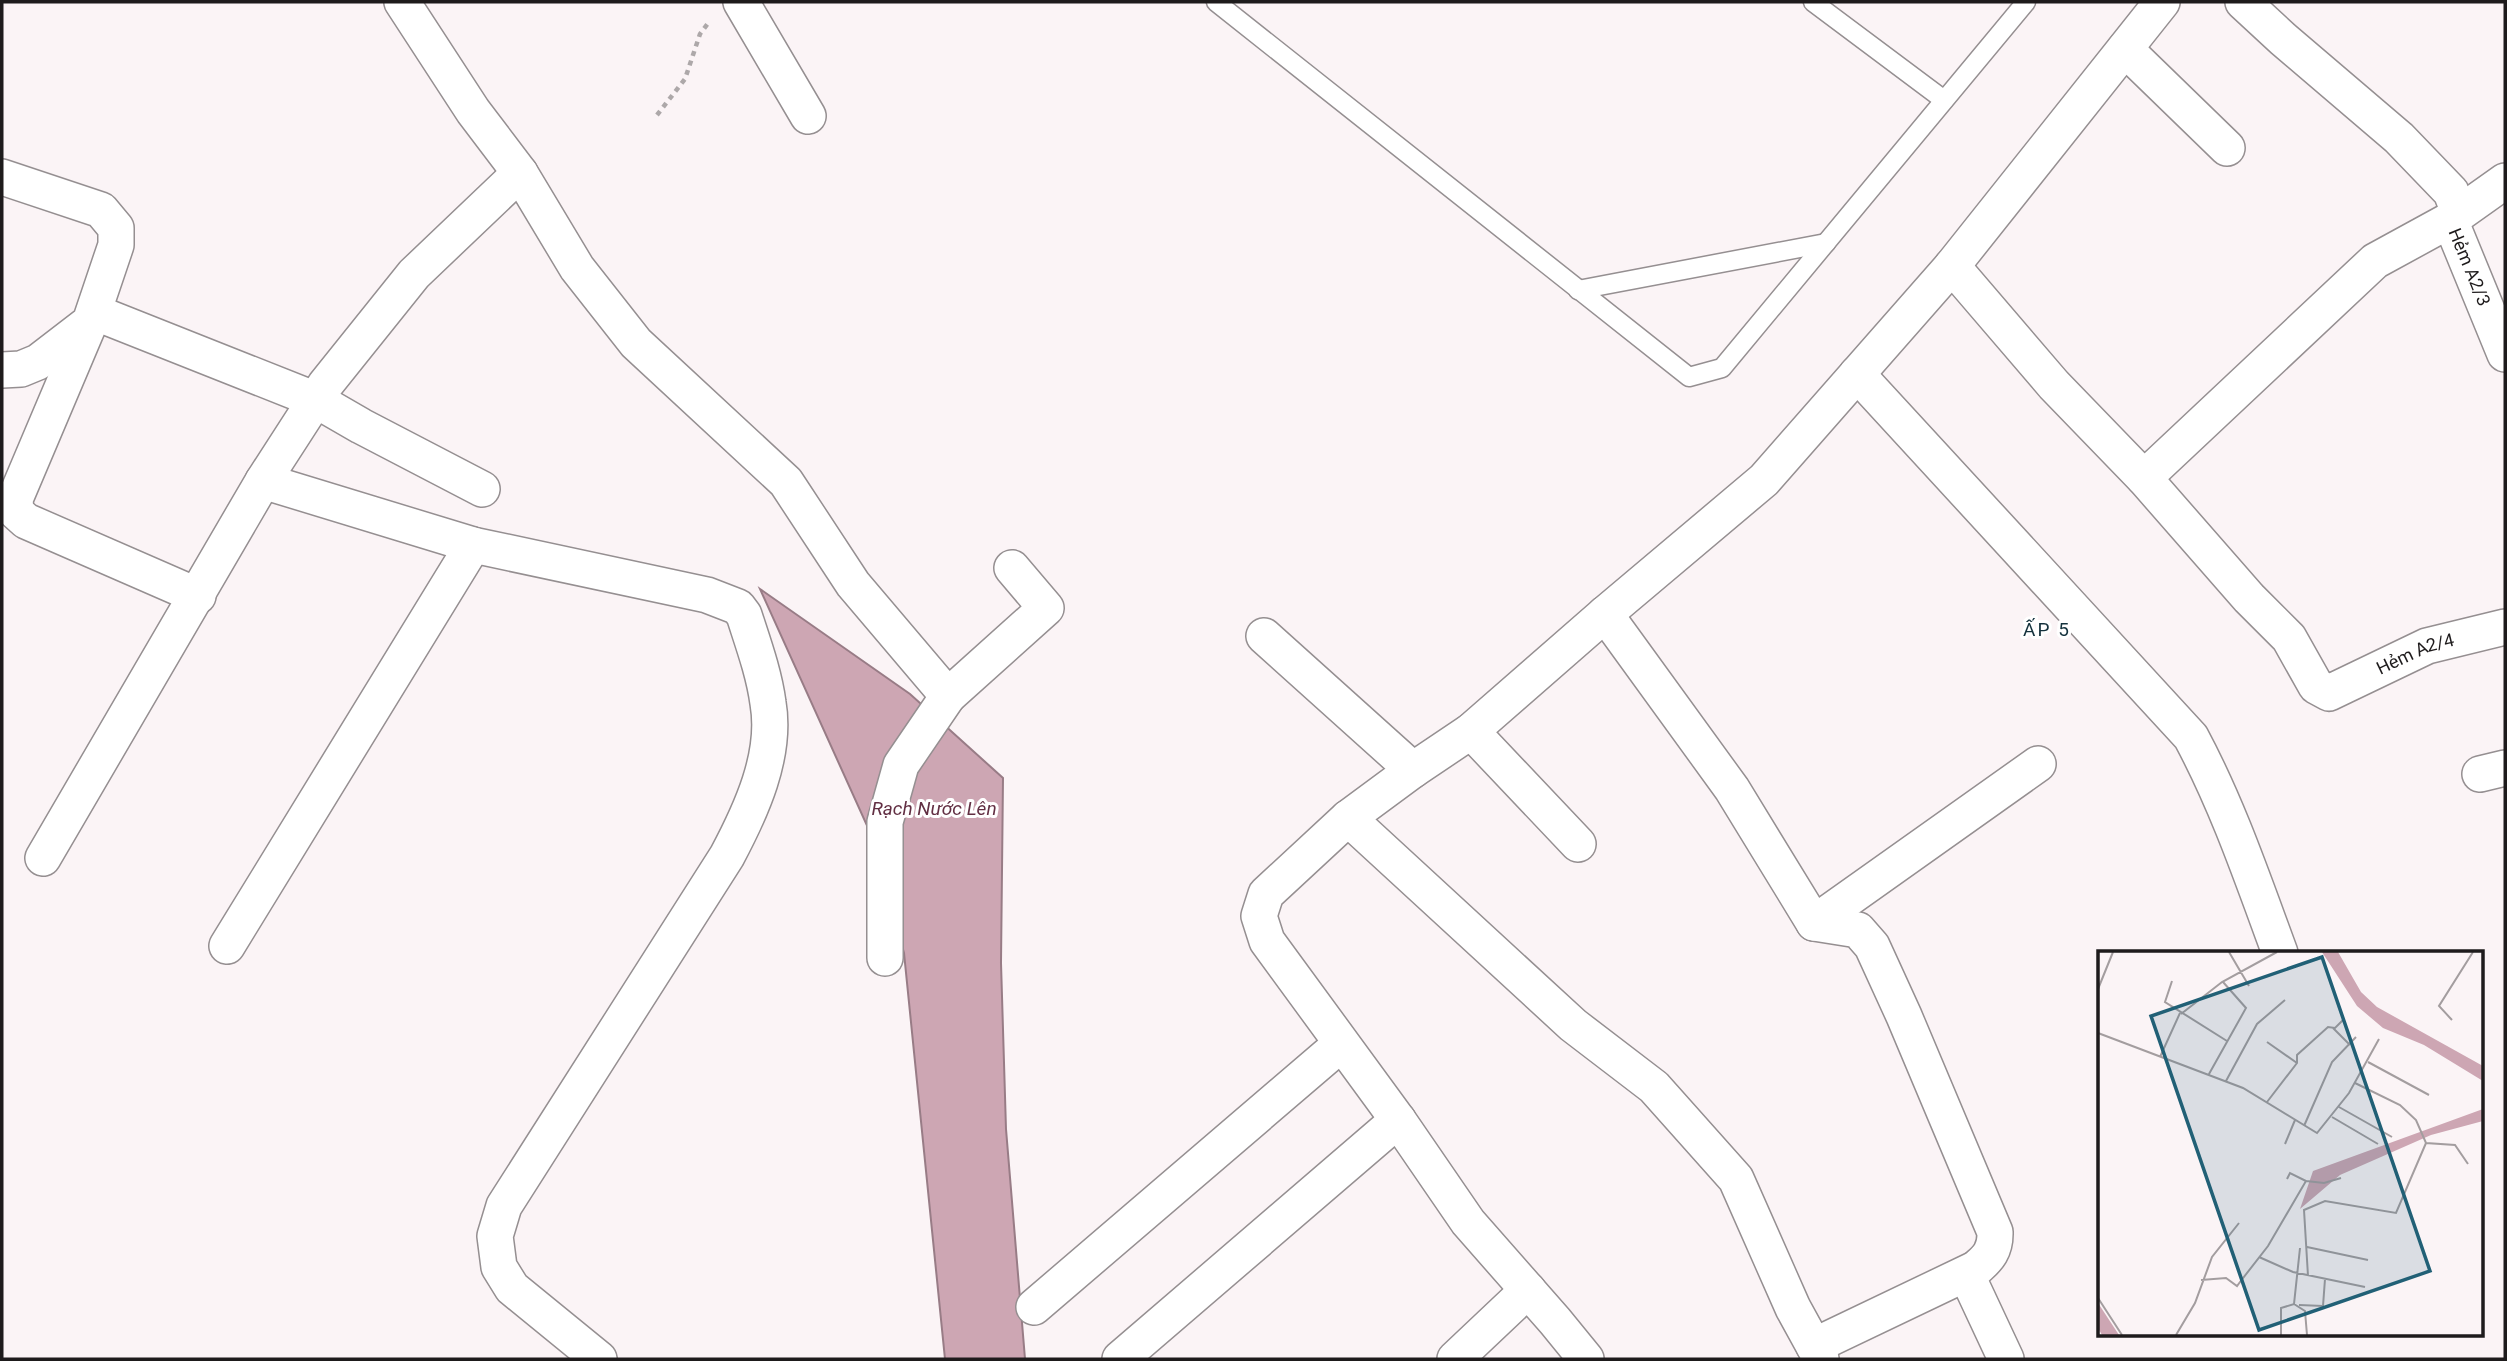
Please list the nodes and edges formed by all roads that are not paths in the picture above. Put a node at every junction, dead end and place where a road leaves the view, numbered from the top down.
1 (402, 2) edge
2 (1216, 2) edge
3 (1813, 2) edge
4 (2026, 2) edge
5 (2162, 2) edge
6 (2242, 2) edge
7 (742, 4) edge
8 (2125, 48) junction
9 (1944, 100) junction
10 (808, 116) dead end
11 (2227, 148) dead end
12 (520, 173) junction
13 (2, 177) edge
14 (2505, 181) edge
15 (2454, 216) junction
16 (1826, 243) junction
17 (1952, 266) junction
18 (1578, 290) junction
19 (92, 317) junction
20 (2505, 354) edge
21 (2, 370) edge
22 (1857, 374) junction
23 (316, 400) junction
24 (2144, 478) junction
25 (263, 481) junction
26 (482, 489) dead end
27 (472, 545) junction
28 (1012, 568) dead end
29 (198, 596) junction
30 (1605, 614) junction
31 (2505, 627) edge
32 (1264, 636) dead end
33 (948, 696) junction
34 (1471, 731) junction
35 (2038, 764) dead end
36 (1413, 770) junction
37 (1349, 818) junction
38 (1578, 844) dead end
39 (43, 858) dead end
40 (1814, 923) junction
41 (227, 946) dead end
42 (2279, 951) edge
43 (885, 958) dead end
44 (1341, 1044) junction
45 (1398, 1120) junction
46 (1973, 1270) junction
47 (1528, 1290) junction
48 (1034, 1307) dead end
49 (1817, 1353) edge
50 (599, 1359) edge
51 (1120, 1359) edge
52 (1455, 1359) edge
53 (1586, 1359) edge
54 (2006, 1359) edge

1 - 12 street
2 - 18 lane
3 - 9 lane
4 - 9 lane
5 - 8 street
6 - 15 street, Hẻm A2/3
7 - 10 street
8 - 11 street
8 - 17 street
9 - 16 lane
12 - 23 street
12 - 33 street
13 - 19 street
14 - 15 street
15 - 20 street, Hẻm A2/3
15 - 24 street
16 - 18 lane
16 - 18 lane
17 - 22 street
17 - 24 street
19 - 21 street
19 - 23 street
19 - 29 street
22 - 30 street
22 - 42 street
23 - 25 street
23 - 26 street
24 - 31 street, Hẻm A2/4
25 - 27 street
25 - 29 street
27 - 41 street
27 - 50 street
28 - 33 street
29 - 39 street
30 - 34 street
30 - 40 street
32 - 36 street
33 - 43 street
34 - 36 street
34 - 38 street
35 - 40 street
36 - 37 street
37 - 44 street
37 - 49 street
40 - 46 street
44 - 45 street
44 - 48 street
45 - 47 street
45 - 51 street
46 - 49 street
46 - 54 street
47 - 52 street
47 - 53 street

